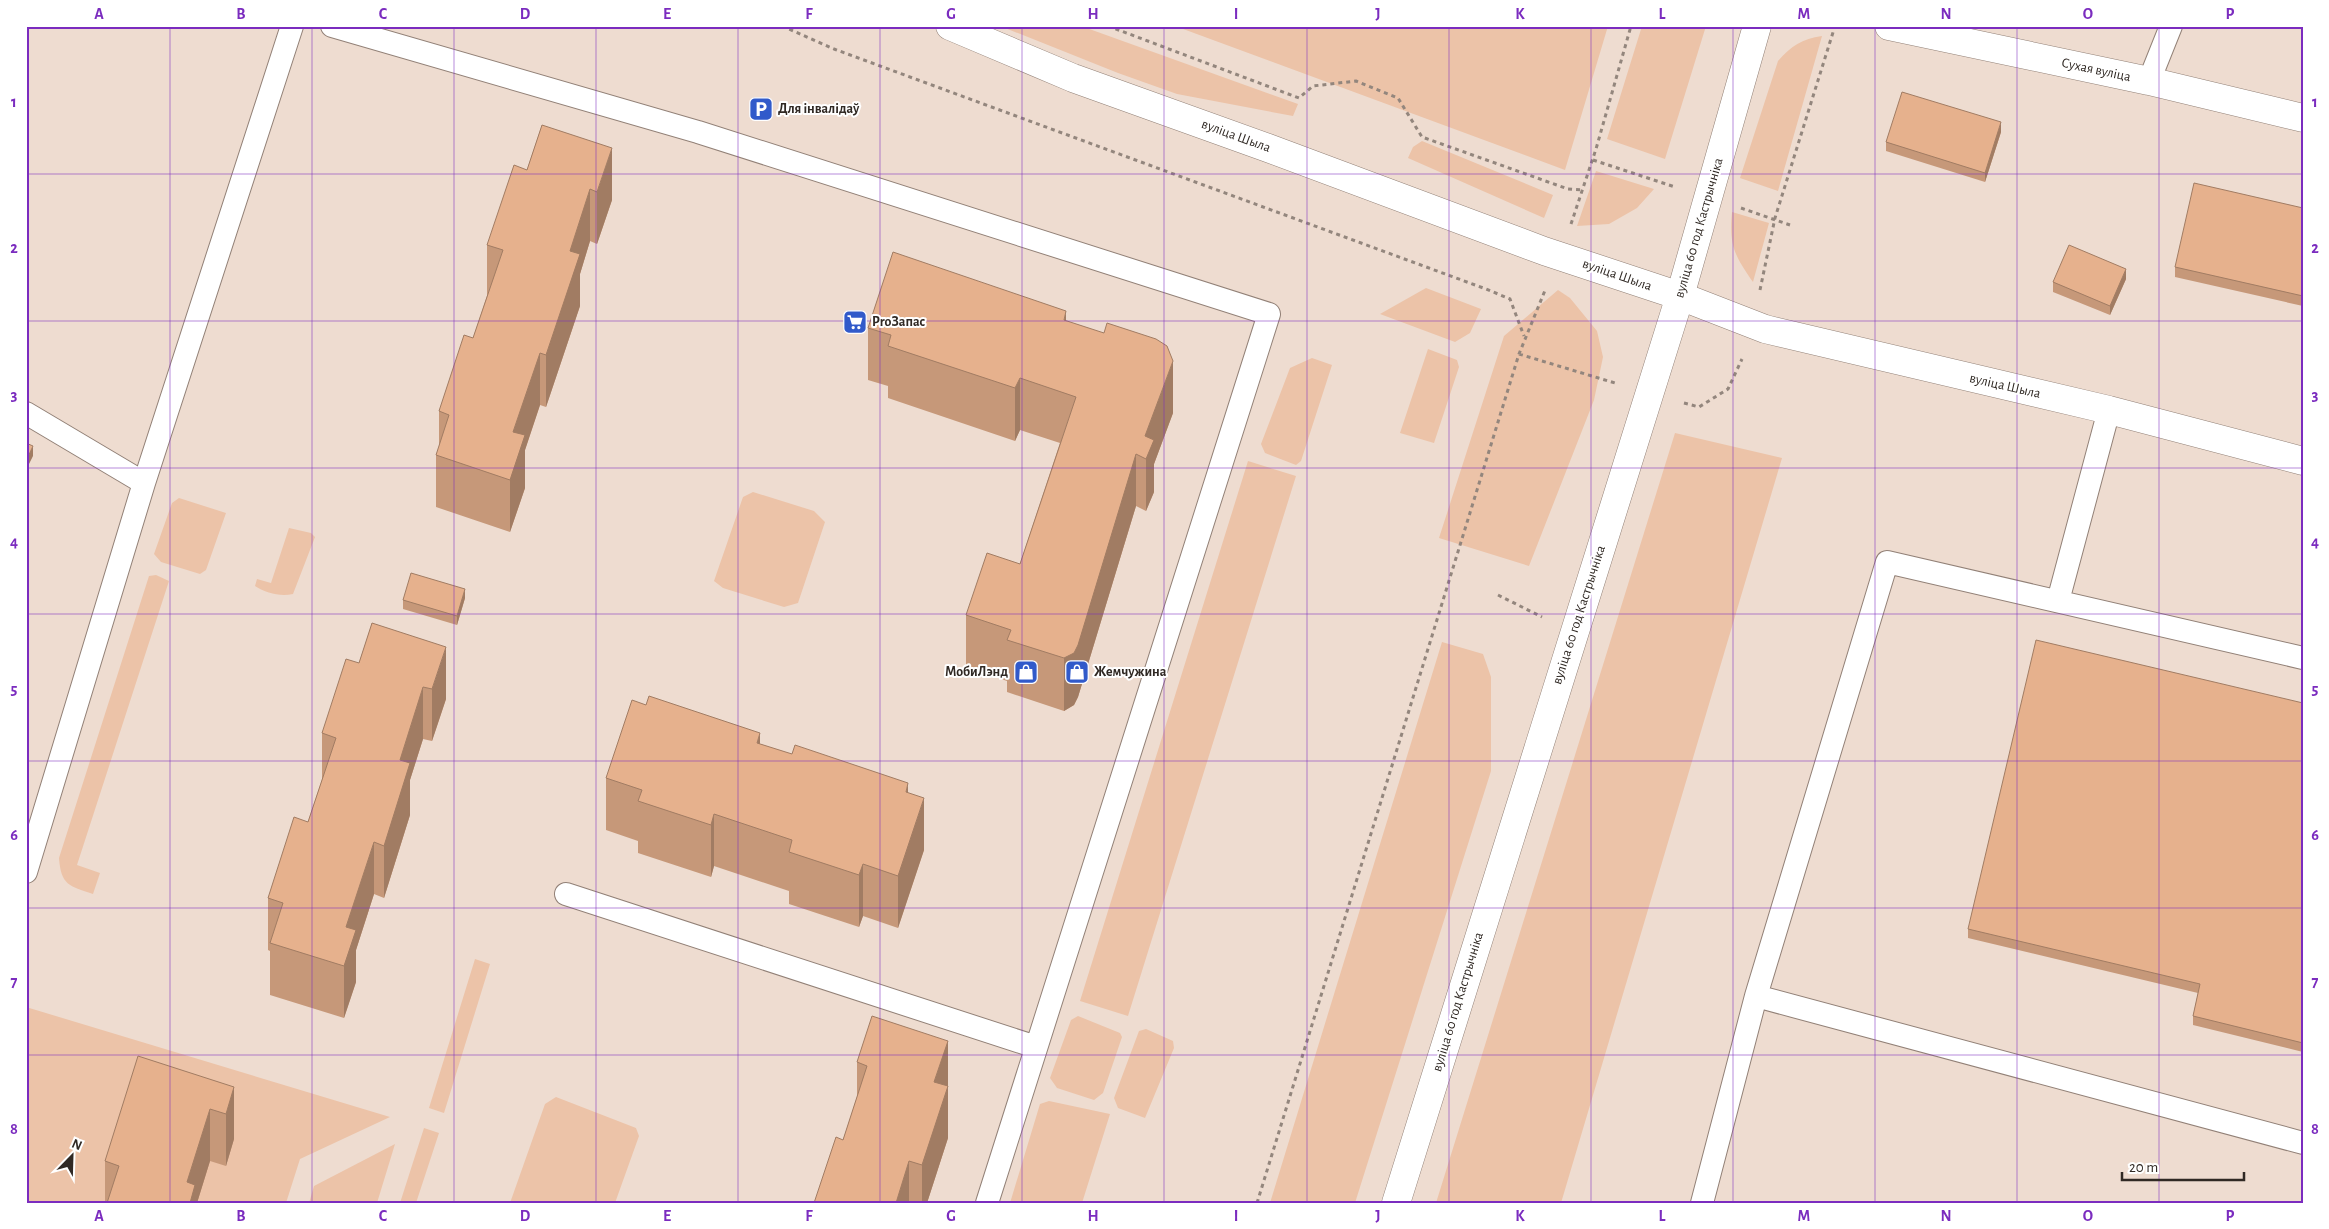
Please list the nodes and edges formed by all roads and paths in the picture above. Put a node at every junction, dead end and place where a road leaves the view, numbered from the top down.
1 (292, 26) edge
2 (332, 26) edge
3 (782, 26) edge
4 (950, 26) edge
5 (1108, 26) edge
6 (1631, 26) edge
7 (1757, 26) edge
8 (1835, 26) edge
9 (1888, 26) edge
10 (2171, 26) edge
11 (2149, 81) junction
12 (2303, 118) edge
13 (1582, 190) junction
14 (1775, 218) junction
15 (1790, 225) dead end
16 (1560, 255) junction
17 (1680, 296) junction
18 (1752, 324) junction
19 (1525, 336) junction
20 (1741, 366) dead end
21 (2109, 410) junction
22 (26, 413) edge
23 (2303, 461) edge
24 (144, 483) junction
25 (1498, 595) dead end
26 (2058, 602) junction
27 (1574, 633) junction
28 (2303, 658) edge
29 (26, 872) edge
30 (566, 894) dead end
31 (1756, 996) junction
32 (1036, 1047) junction
33 (2303, 1143) edge
34 (987, 1203) edge
35 (1257, 1203) edge
36 (1396, 1203) edge
37 (1702, 1203) edge

1 - 24 lane
2 - 32 lane
3 - 19 path
4 - 16 street, вуліца Шыла
5 - 13 path
6 - 13 path
7 - 17 street, вуліца 60 год Кастрычніка
8 - 14 path
9 - 11 street, Сухая вуліца
10 - 11 lane
11 - 12 street, Сухая вуліца
13 - 16 path
14 - 15 path
14 - 18 path
16 - 17 street, вуліца Шыла
16 - 19 path
17 - 18 street, вуліца Шыла
17 - 27 street, вуліца 60 год Кастрычніка
18 - 20 path
18 - 21 street, вуліца Шыла
19 - 35 path
21 - 23 street, вуліца Шыла
21 - 26 lane
22 - 24 lane
24 - 29 lane
25 - 27 path
26 - 28 lane
26 - 31 lane
27 - 36 street, вуліца 60 год Кастрычніка
30 - 32 lane
31 - 33 lane
31 - 37 lane
32 - 34 lane

